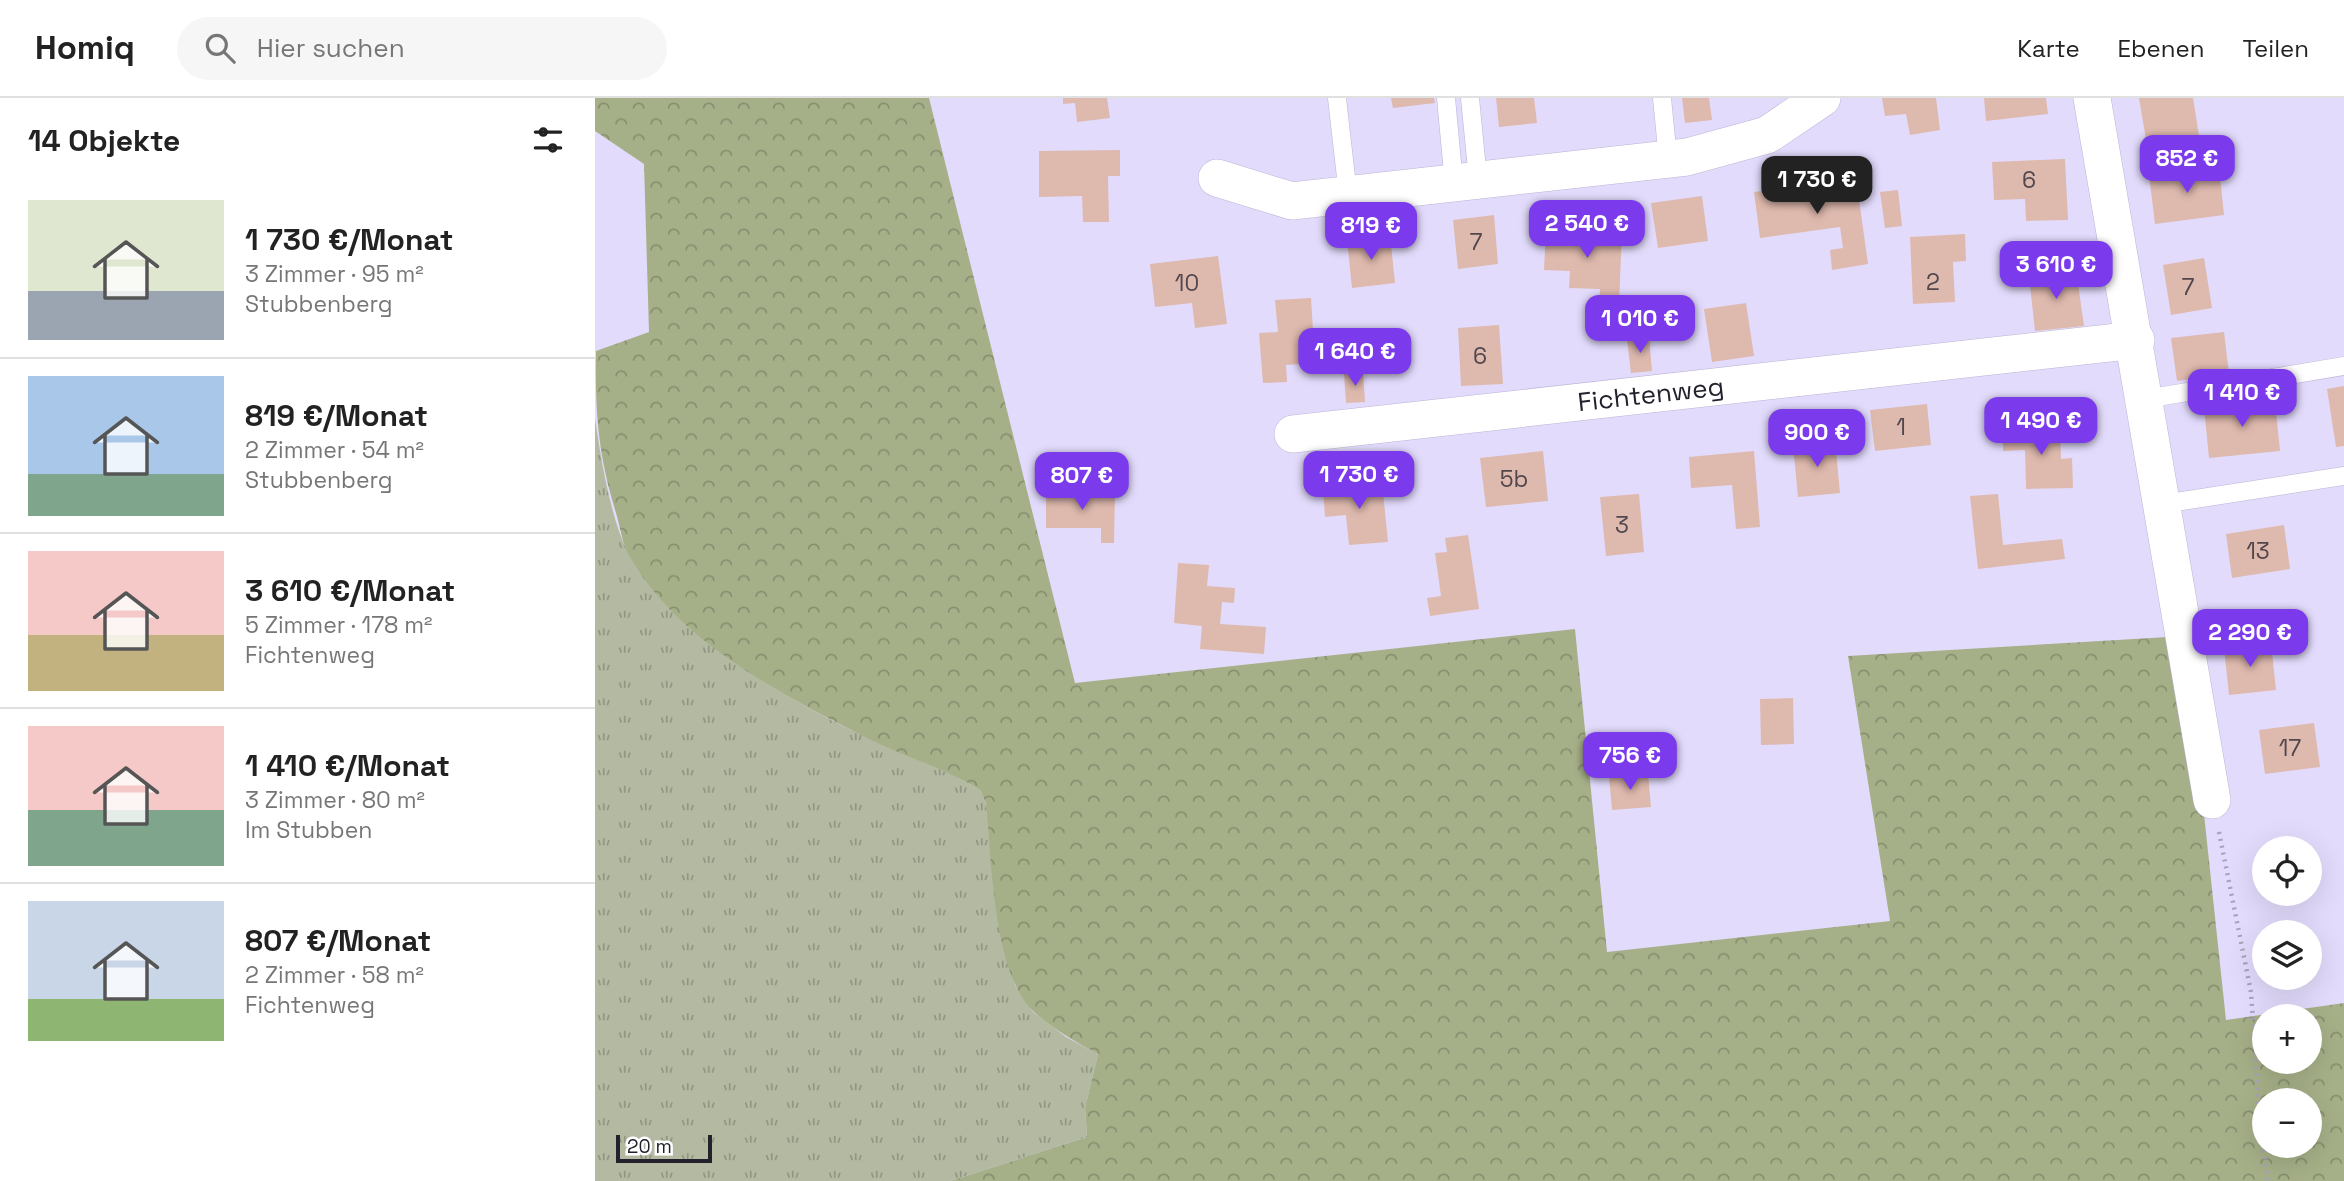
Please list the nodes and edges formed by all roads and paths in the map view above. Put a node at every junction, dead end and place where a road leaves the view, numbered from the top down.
1 (1337, 98) edge
2 (1446, 98) edge
3 (1470, 98) edge
4 (1662, 98) edge
5 (2092, 98) edge
6 (1819, 99) edge
7 (1668, 159) junction
8 (1217, 178) dead end
9 (1466, 182) junction
10 (1348, 195) junction
11 (2136, 340) junction
12 (2344, 366) edge
13 (2145, 399) junction
14 (1293, 435) dead end
15 (2344, 476) edge
16 (2163, 505) junction
17 (2212, 800) joint
18 (2267, 1181) edge

1 - 10 lane
2 - 9 lane
3 - 9 lane
4 - 7 lane
5 - 11 street
6 - 7 street
7 - 9 street
8 - 10 street
9 - 10 street
11 - 13 street
11 - 14 street, Fichtenweg
12 - 13 lane
13 - 16 street
15 - 16 lane
16 - 17 street
17 - 18 path

